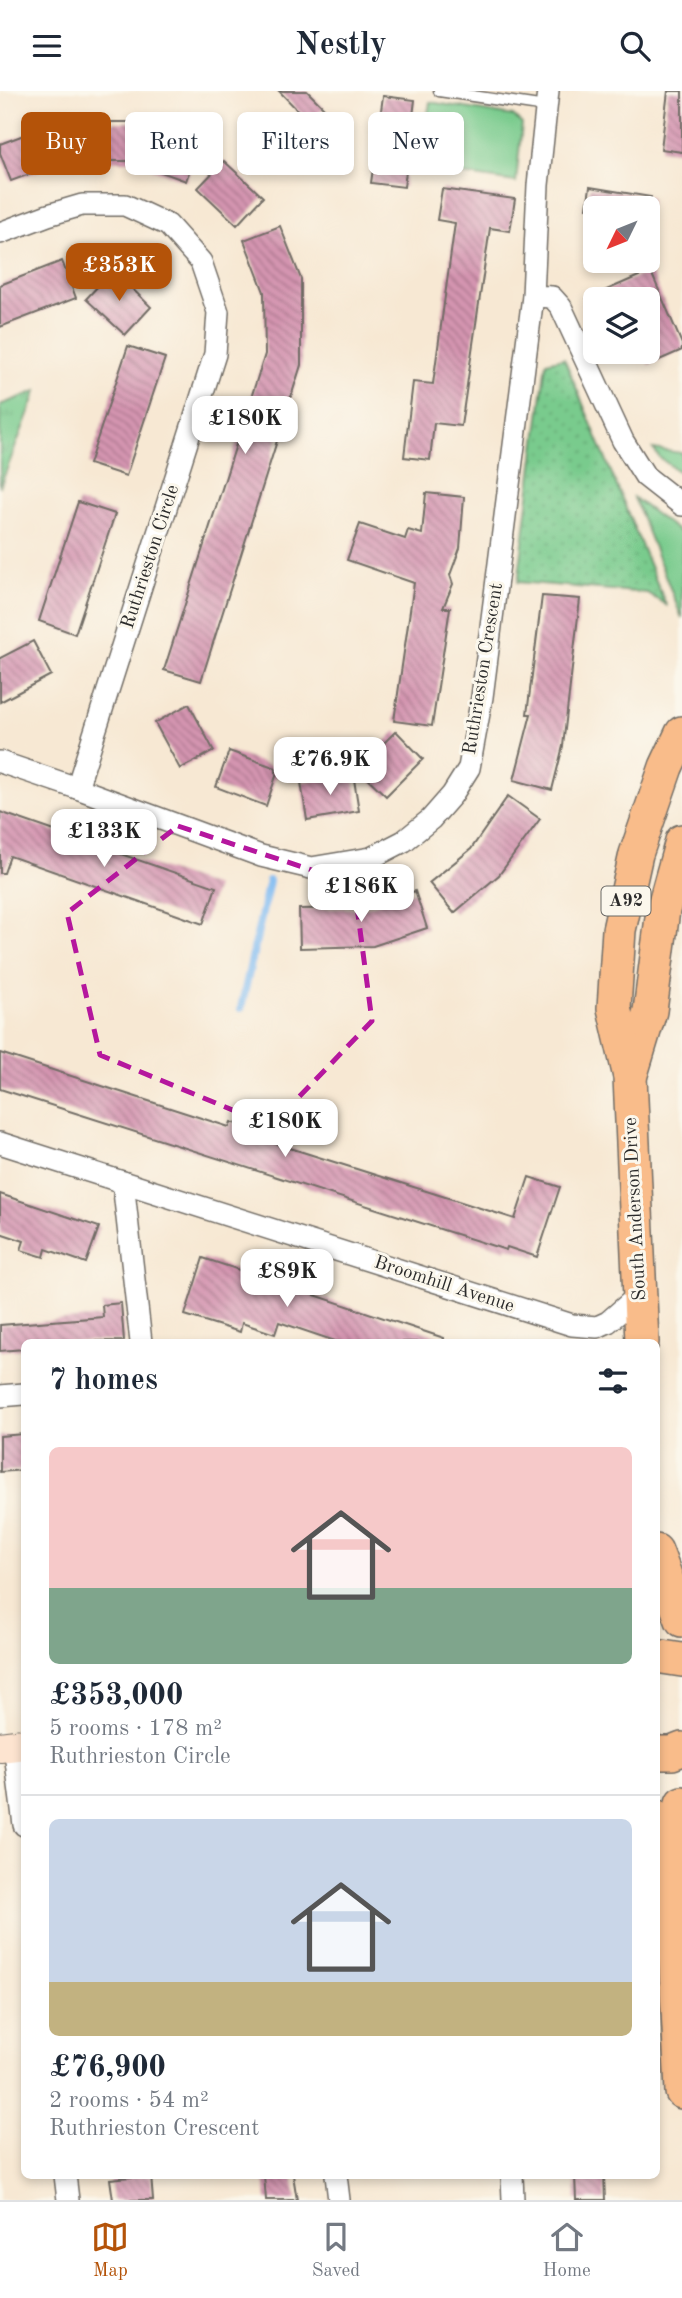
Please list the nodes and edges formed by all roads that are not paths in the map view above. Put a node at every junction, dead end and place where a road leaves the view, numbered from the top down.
1 (439, 91) edge
2 (547, 99) edge
3 (0, 233) edge
4 (533, 296) junction
5 (682, 505) edge
6 (682, 733) edge
7 (0, 762) edge
8 (77, 788) junction
9 (682, 841) edge
10 (630, 1077) junction
11 (0, 1143) edge
12 (123, 1182) junction
13 (640, 1294) junction
14 (141, 1339) edge
15 (642, 1339) edge
16 (21, 1394) edge
17 (0, 1396) edge
18 (660, 1562) edge
19 (682, 1620) edge
20 (660, 1656) edge
21 (682, 1660) edge
22 (13, 1746) edge
23 (682, 1749) edge
24 (660, 1753) edge
25 (21, 1803) edge
26 (682, 1803) edge
27 (660, 1829) edge
28 (671, 1866) junction
29 (682, 2092) edge
30 (65, 2179) edge
31 (336, 2179) edge
32 (512, 2179) edge
33 (68, 2200) edge
34 (339, 2200) edge
35 (513, 2200) edge

1 - 2 lane
2 - 4 street, Ruthrieston Crescent
3 - 8 street, Ruthrieston Circle
4 - 5 street
4 - 8 street, Ruthrieston Crescent
6 - 10 main road, South Anderson Drive / A92
7 - 8 street
9 - 10 main road, South Anderson Drive / A92
10 - 13 main road, South Anderson Drive / A92
11 - 12 street, Broomhill Avenue
12 - 13 street, Broomhill Avenue
12 - 14 street
13 - 15 main road, South Anderson Drive / A92
16 - 17 street
18 - 19 main road
20 - 21 main road
22 - 25 street
23 - 24 main road
26 - 28 main road
27 - 28 main road
28 - 29 main road
30 - 33 street
31 - 34 street
32 - 35 street

